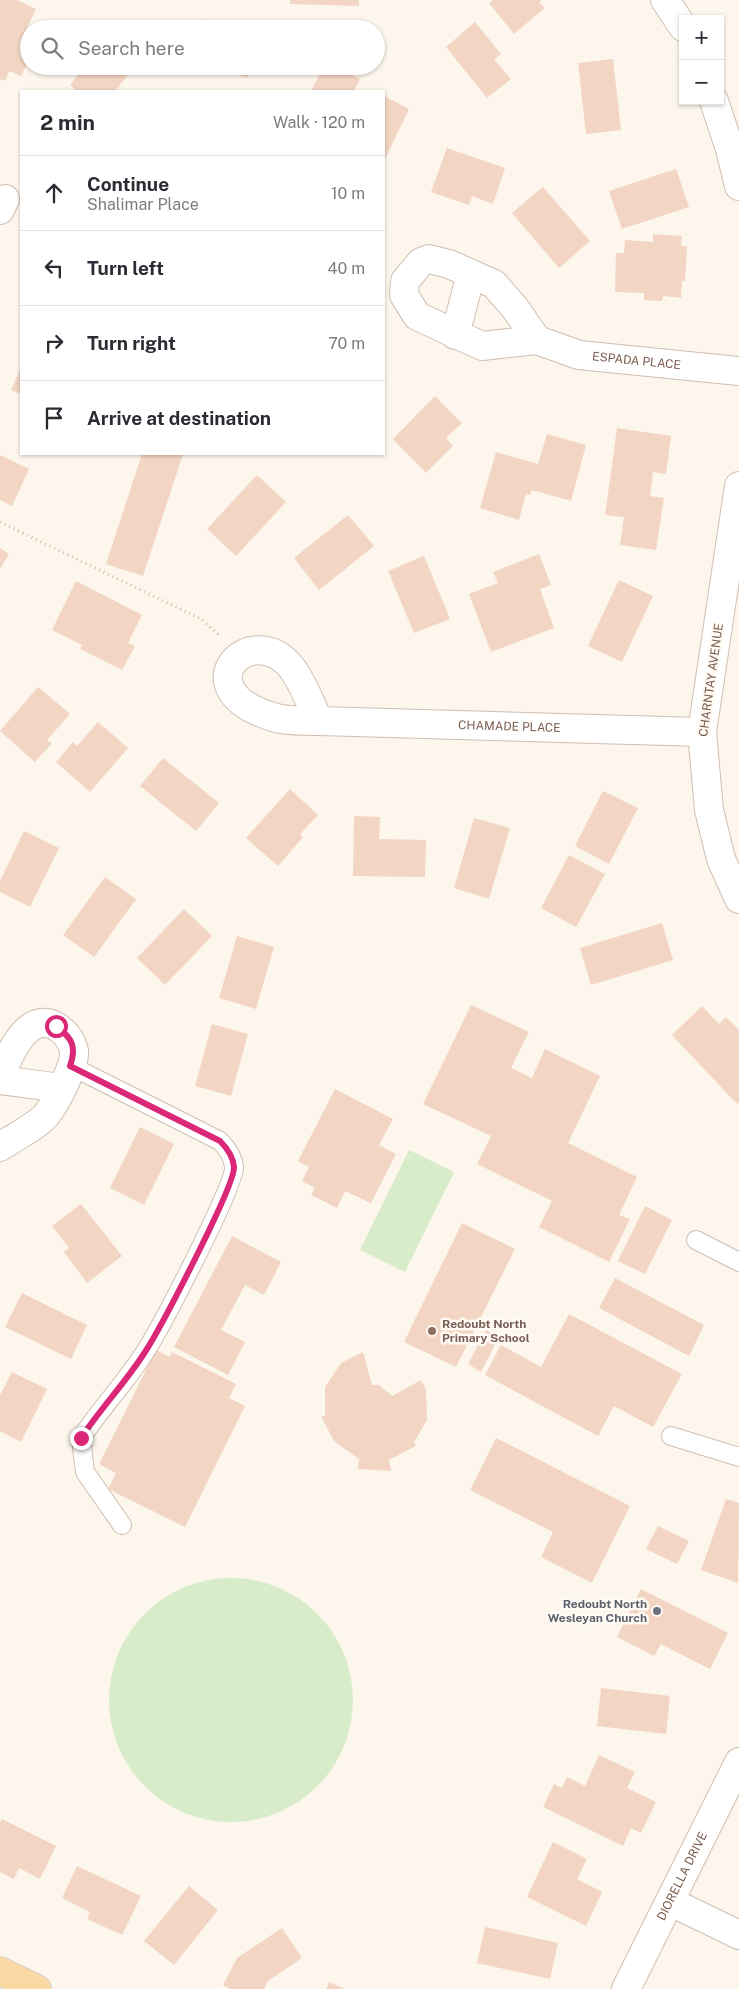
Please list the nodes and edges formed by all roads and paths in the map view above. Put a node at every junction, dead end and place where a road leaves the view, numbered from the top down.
1 (665, 0) edge
2 (679, 21) edge
3 (715, 105) edge
4 (739, 186) edge
5 (471, 274) junction
6 (455, 335) junction
7 (537, 340) junction
8 (739, 371) edge
9 (739, 486) edge
10 (0, 522) edge
11 (240, 655) junction
12 (319, 721) junction
13 (702, 732) junction
14 (739, 899) edge
15 (66, 1077) junction
16 (0, 1079) edge
17 (0, 1147) edge
18 (696, 1240) dead end
19 (739, 1262) edge
20 (671, 1436) dead end
21 (739, 1457) edge
22 (122, 1525) dead end
23 (739, 1762) edge
24 (670, 1902) junction
25 (739, 1935) edge
26 (0, 1971) edge
27 (37, 1989) edge
28 (626, 1989) edge

1 - 2 street
3 - 4 street
5 - 6 street
5 - 6 street, ESPADA PLACE
5 - 7 street, ESPADA PLACE
6 - 7 street, ESPADA PLACE
7 - 8 street, ESPADA PLACE
9 - 13 street, CHARNTAY AVENUE
10 - 11 path
11 - 12 street
11 - 12 street, CHAMADE PLACE
12 - 13 street, CHAMADE PLACE
13 - 14 street, CHARNTAY AVENUE
15 - 16 street
15 - 16 street
15 - 17 street
15 - 22 lane
18 - 19 lane
20 - 21 lane
23 - 24 street, DIORELLA DRIVE
24 - 25 street
24 - 28 street, DIORELLA DRIVE
26 - 27 main road

